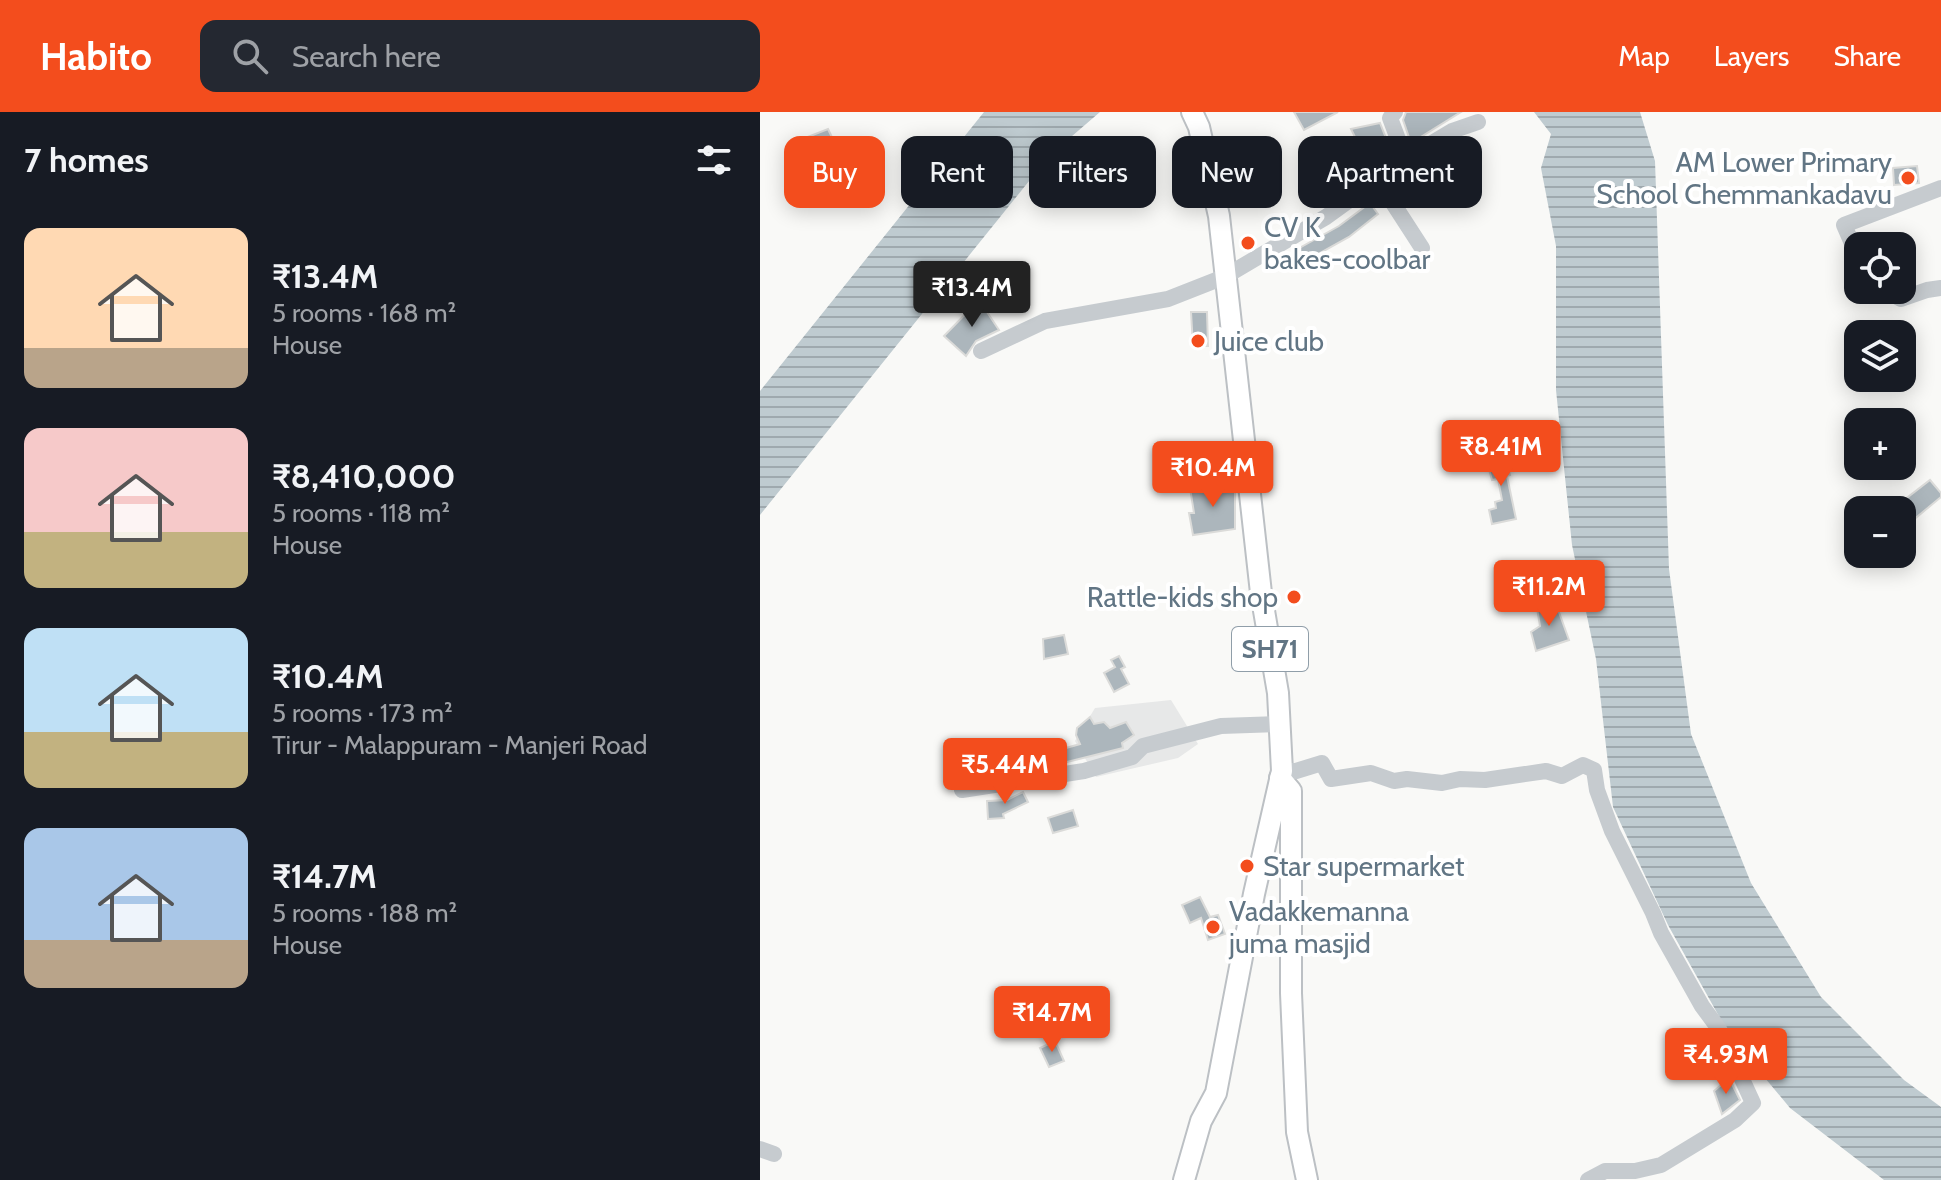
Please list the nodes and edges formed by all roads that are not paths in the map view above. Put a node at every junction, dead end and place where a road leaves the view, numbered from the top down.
1 (1192, 112) edge
2 (1395, 112) edge
3 (1478, 122) dead end
4 (1397, 136) edge
5 (1444, 136) edge
6 (1941, 188) edge
7 (1339, 208) edge
8 (1396, 208) edge
9 (1847, 232) edge
10 (1422, 248) dead end
11 (1224, 277) junction
12 (1941, 288) edge
13 (1916, 294) edge
14 (981, 351) dead end
15 (1279, 724) junction
16 (1281, 774) junction
17 (962, 790) dead end
18 (1184, 1180) edge
19 (1307, 1180) edge
20 (1588, 1180) edge

1 - 11 main road, SH71
2 - 4 street
3 - 5 street
6 - 9 street
7 - 11 street
8 - 10 street
11 - 14 street
11 - 15 main road, SH71
12 - 13 street
15 - 16 main road, SH71
15 - 17 street
16 - 18 main road, SH71
16 - 19 main road
16 - 20 street

